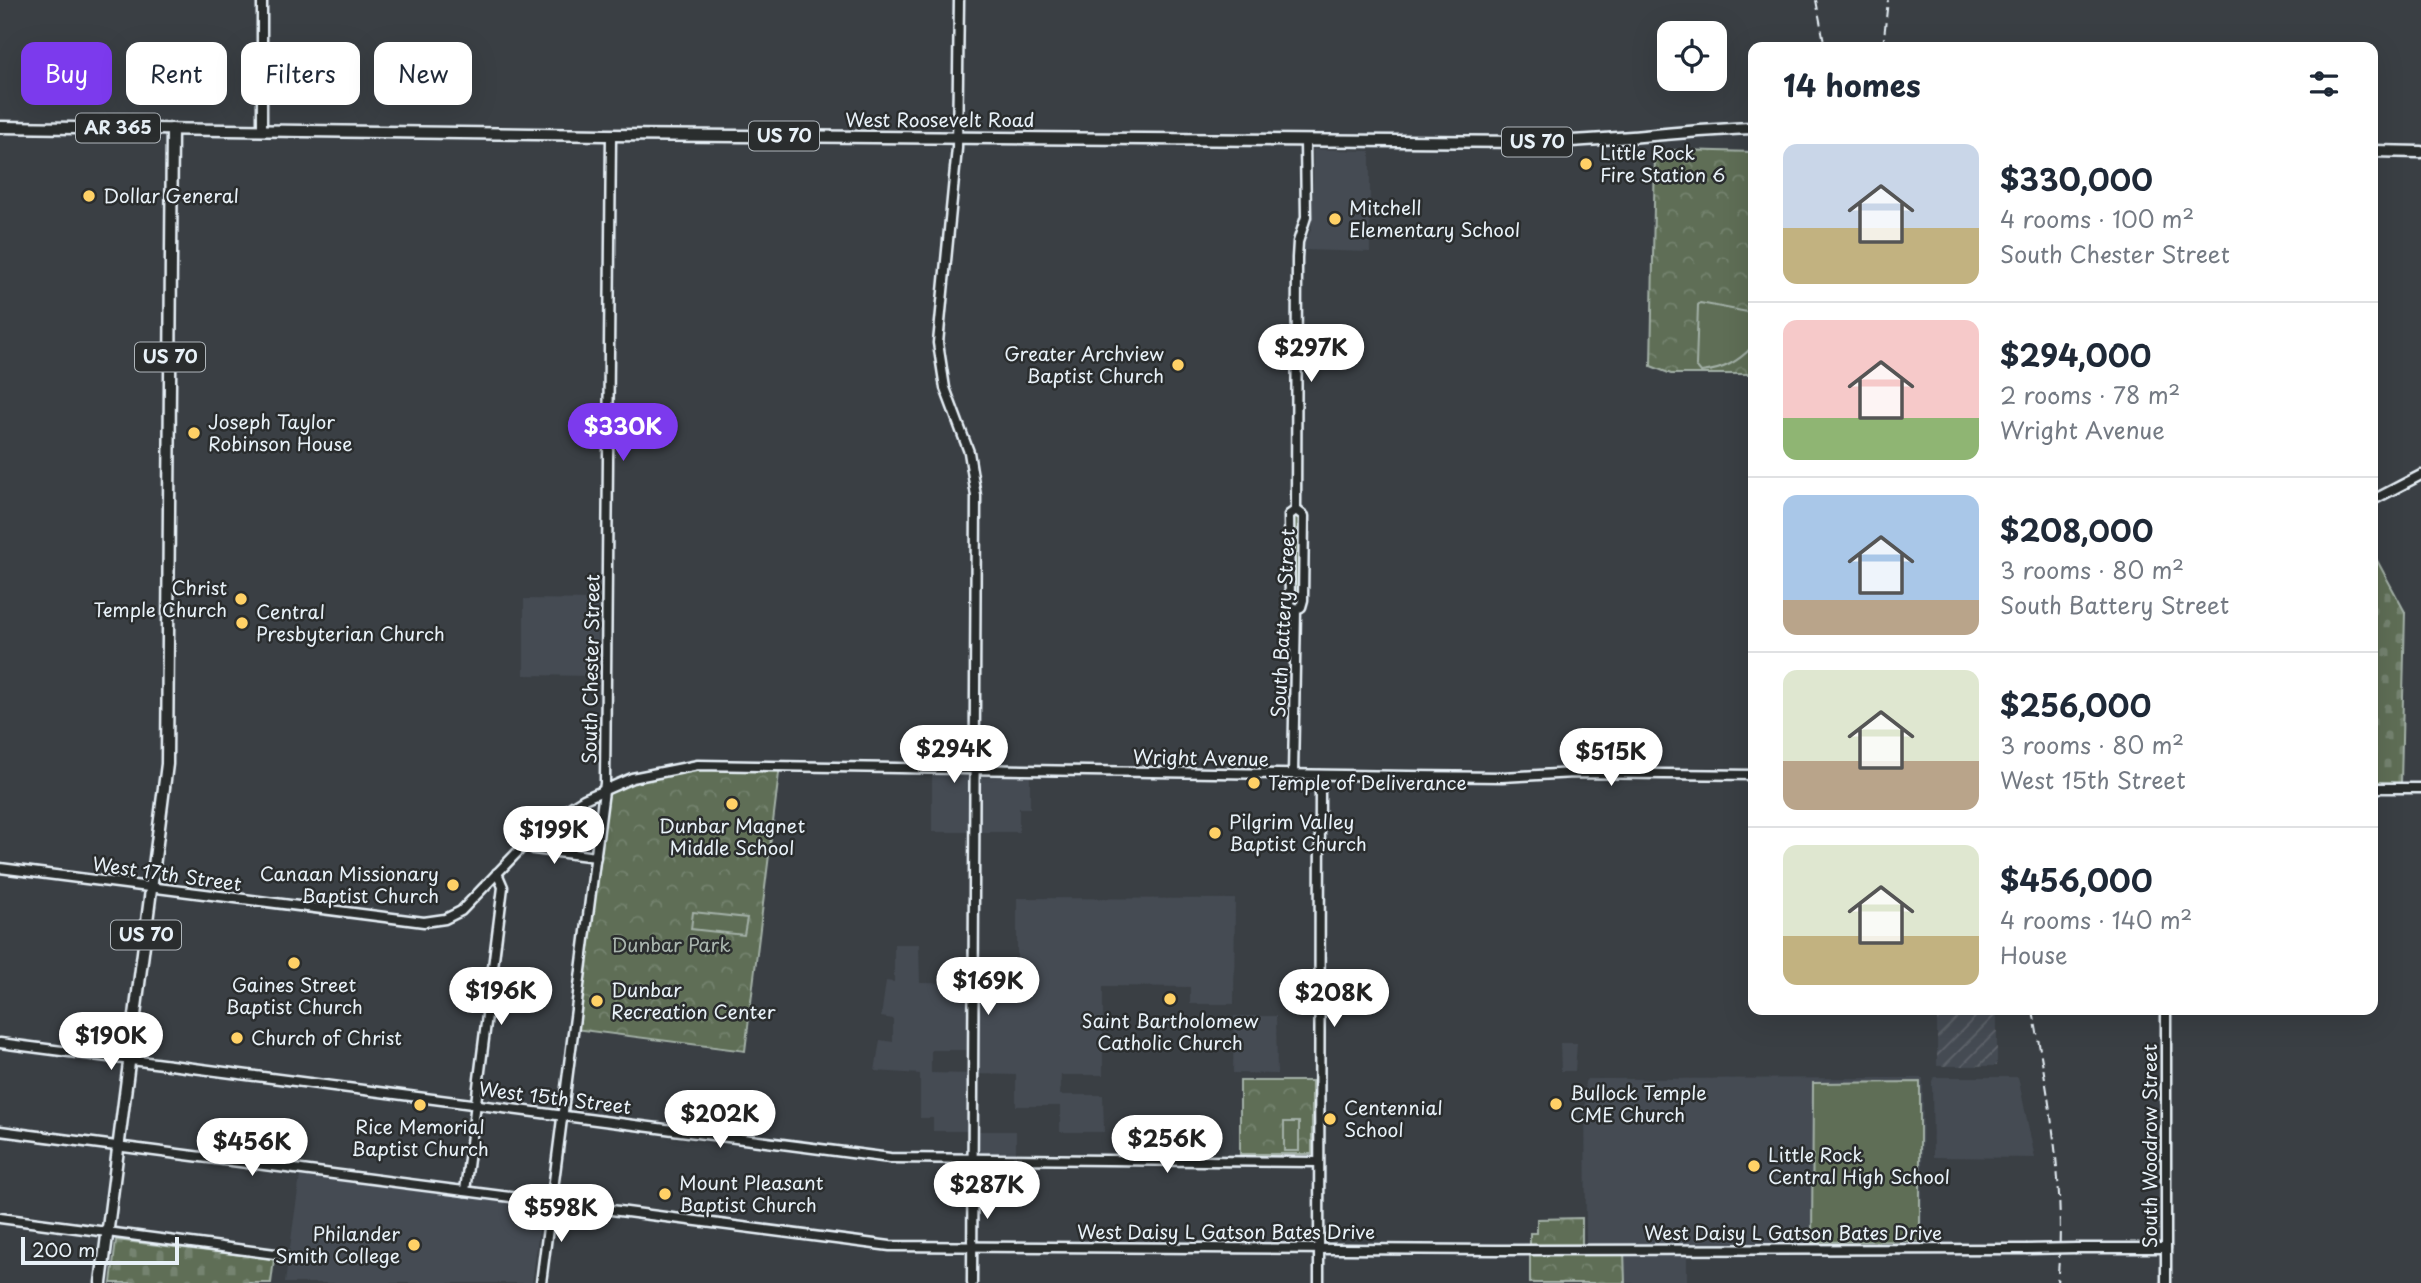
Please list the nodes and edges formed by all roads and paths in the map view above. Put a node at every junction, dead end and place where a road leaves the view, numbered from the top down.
1 (262, 0) edge
2 (959, 0) edge
3 (0, 127) edge
4 (1748, 128) edge
5 (172, 129) junction
6 (262, 130) junction
7 (611, 135) junction
8 (957, 138) junction
9 (1305, 141) junction
10 (2378, 151) edge
11 (2421, 152) edge
12 (2421, 475) edge
13 (2378, 497) edge
14 (1296, 510) junction
15 (1296, 610) junction
16 (976, 770) junction
17 (1293, 774) junction
18 (1320, 775) junction
19 (1748, 775) edge
20 (2378, 788) edge
21 (2421, 788) edge
22 (604, 789) junction
23 (524, 844) junction
24 (596, 857) junction
25 (0, 868) edge
26 (497, 873) junction
27 (152, 888) junction
28 (2166, 1015) edge
29 (0, 1044) edge
30 (130, 1060) junction
31 (477, 1104) junction
32 (563, 1116) junction
33 (0, 1130) edge
34 (119, 1146) junction
35 (973, 1159) junction
36 (1318, 1162) junction
37 (465, 1191) junction
38 (552, 1202) junction
39 (0, 1218) edge
40 (108, 1233) junction
41 (972, 1247) junction
42 (1318, 1248) junction
43 (2166, 1248) junction
44 (283, 1255) dead end
45 (101, 1283) edge
46 (541, 1283) edge
47 (972, 1283) edge
48 (1319, 1283) edge
49 (2166, 1283) edge

1 - 6 street
2 - 8 street
3 - 5 main road, West Roosevelt Road / AR 365
4 - 9 main road, West Roosevelt Road / US 70
5 - 6 main road, West Roosevelt Road / US 70
5 - 27 main road, US 70
6 - 7 main road, West Roosevelt Road / US 70
7 - 8 main road, West Roosevelt Road / US 70
7 - 22 street, South Chester Street
8 - 9 main road, West Roosevelt Road / US 70
8 - 16 street
9 - 14 street, South Battery Street
10 - 11 main road
12 - 13 street
14 - 15 street
14 - 15 street, South Battery Street
15 - 17 street, South Battery Street
16 - 17 street, Wright Avenue
16 - 22 street, Wright Avenue
16 - 35 street
17 - 18 street, Wright Avenue
18 - 19 street, Wright Avenue
18 - 36 street
20 - 21 street
22 - 23 street, Wright Avenue
22 - 24 street, South Chester Street
23 - 24 street
23 - 26 street, West 17th Street
24 - 32 street, South Chester Street
25 - 27 street, West 17th Street
26 - 27 street, West 17th Street
26 - 31 street
27 - 30 main road, US 70
28 - 43 street, South Woodrow Street
29 - 30 street, West 15th Street
30 - 31 street, West 15th Street
30 - 34 main road, US 70
31 - 32 street, West 15th Street
31 - 37 street
32 - 35 street, West 15th Street
32 - 38 street, South Chester Street
33 - 34 street, West Daisy L Gatson Bates Drive
34 - 37 street, West Daisy L Gatson Bates Drive
34 - 40 main road, US 70
35 - 36 street, West 15th Street
35 - 41 street
36 - 42 street
37 - 38 street, West Daisy L Gatson Bates Drive
38 - 41 street, West Daisy L Gatson Bates Drive
38 - 46 street, South Chester Street
39 - 40 street
40 - 44 street
40 - 45 main road, US 70
41 - 42 street, West Daisy L Gatson Bates Drive
41 - 47 street
42 - 43 street, West Daisy L Gatson Bates Drive, bridge
42 - 48 street
43 - 49 street, South Woodrow Street

